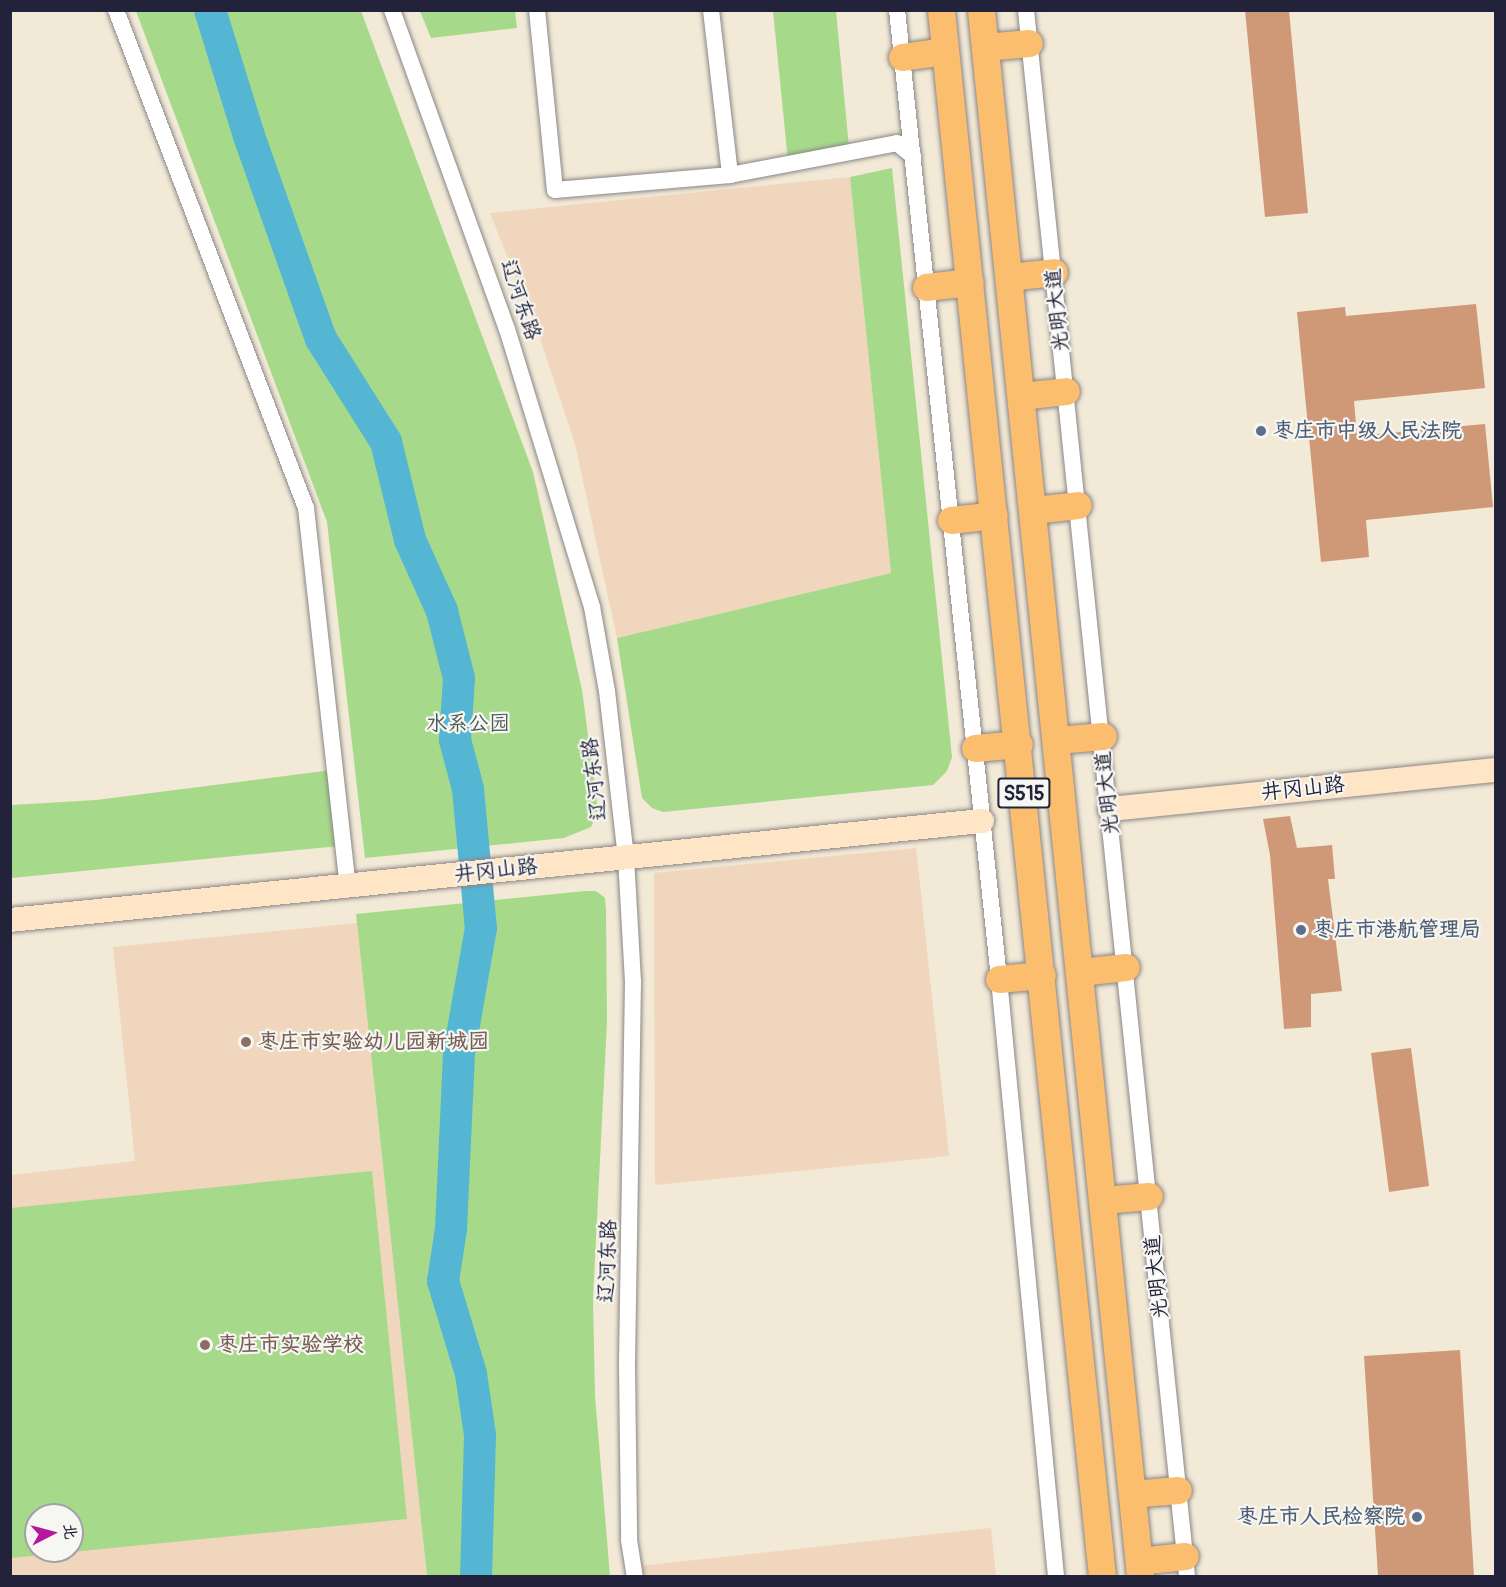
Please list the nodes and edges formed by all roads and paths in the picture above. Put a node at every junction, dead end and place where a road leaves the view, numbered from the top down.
1 (116, 10) edge
2 (392, 10) edge
3 (537, 10) edge
4 (711, 10) edge
5 (897, 10) edge
6 (941, 10) edge
7 (981, 10) edge
8 (1026, 10) edge
9 (1029, 43) junction
10 (985, 47) junction
11 (945, 51) junction
12 (902, 57) junction
13 (913, 156) junction
14 (730, 175) junction
15 (1054, 272) junction
16 (1009, 277) junction
17 (970, 282) junction
18 (926, 288) junction
19 (1066, 391) junction
20 (1021, 396) junction
21 (1078, 505) junction
22 (1033, 510) junction
23 (994, 515) junction
24 (951, 520) junction
25 (1103, 736) junction
26 (1057, 740) junction
27 (1019, 744) junction
28 (975, 748) junction
29 (1496, 770) edge
30 (1110, 809) junction
31 (982, 821) junction
32 (626, 857) junction
33 (348, 886) junction
34 (10, 920) edge
35 (1126, 967) junction
36 (1080, 972) junction
37 (1042, 975) junction
38 (999, 980) junction
39 (1149, 1196) junction
40 (1103, 1200) junction
41 (1178, 1490) junction
42 (1132, 1494) junction
43 (1186, 1566) edge
44 (1139, 1569) edge
45 (635, 1576) edge
46 (1056, 1576) edge
47 (1102, 1576) edge

1 - 33 street
2 - 32 street, 辽河东路
3 - 14 street
4 - 14 street
5 - 12 street, S515
6 - 11 main road, S515
7 - 10 main road, S515
8 - 9 street, 光明大道
9 - 10 main road
9 - 15 street, 光明大道
10 - 16 main road, S515
11 - 12 main road
11 - 17 main road, S515
12 - 13 street, S515
13 - 14 street
13 - 18 street, S515
15 - 16 main road
15 - 19 street, 光明大道
16 - 20 main road, S515
17 - 18 main road
17 - 23 main road, S515
18 - 24 street, S515
19 - 20 main road
19 - 21 street, 光明大道
20 - 22 main road, S515
21 - 22 main road
21 - 25 street, 光明大道
22 - 26 main road, S515
23 - 24 main road
23 - 27 main road, S515
24 - 28 street, S515
25 - 26 main road
25 - 30 street, 光明大道
26 - 36 main road, S515
27 - 28 main road
27 - 37 main road, S515
28 - 31 street, S515
29 - 30 street, 井冈山路
30 - 35 street, 光明大道
31 - 32 street, 井冈山路
31 - 38 street, S515
32 - 33 street, 井冈山路
32 - 45 street, 辽河东路
33 - 34 street, 井冈山路
35 - 36 main road
35 - 39 street, 光明大道
36 - 40 main road, S515
37 - 38 main road
37 - 47 main road, S515
38 - 46 street, S515
39 - 40 main road
39 - 41 street, 光明大道
40 - 42 main road, S515
41 - 42 main road
41 - 43 street, 光明大道
42 - 44 main road, S515
43 - 44 main road

